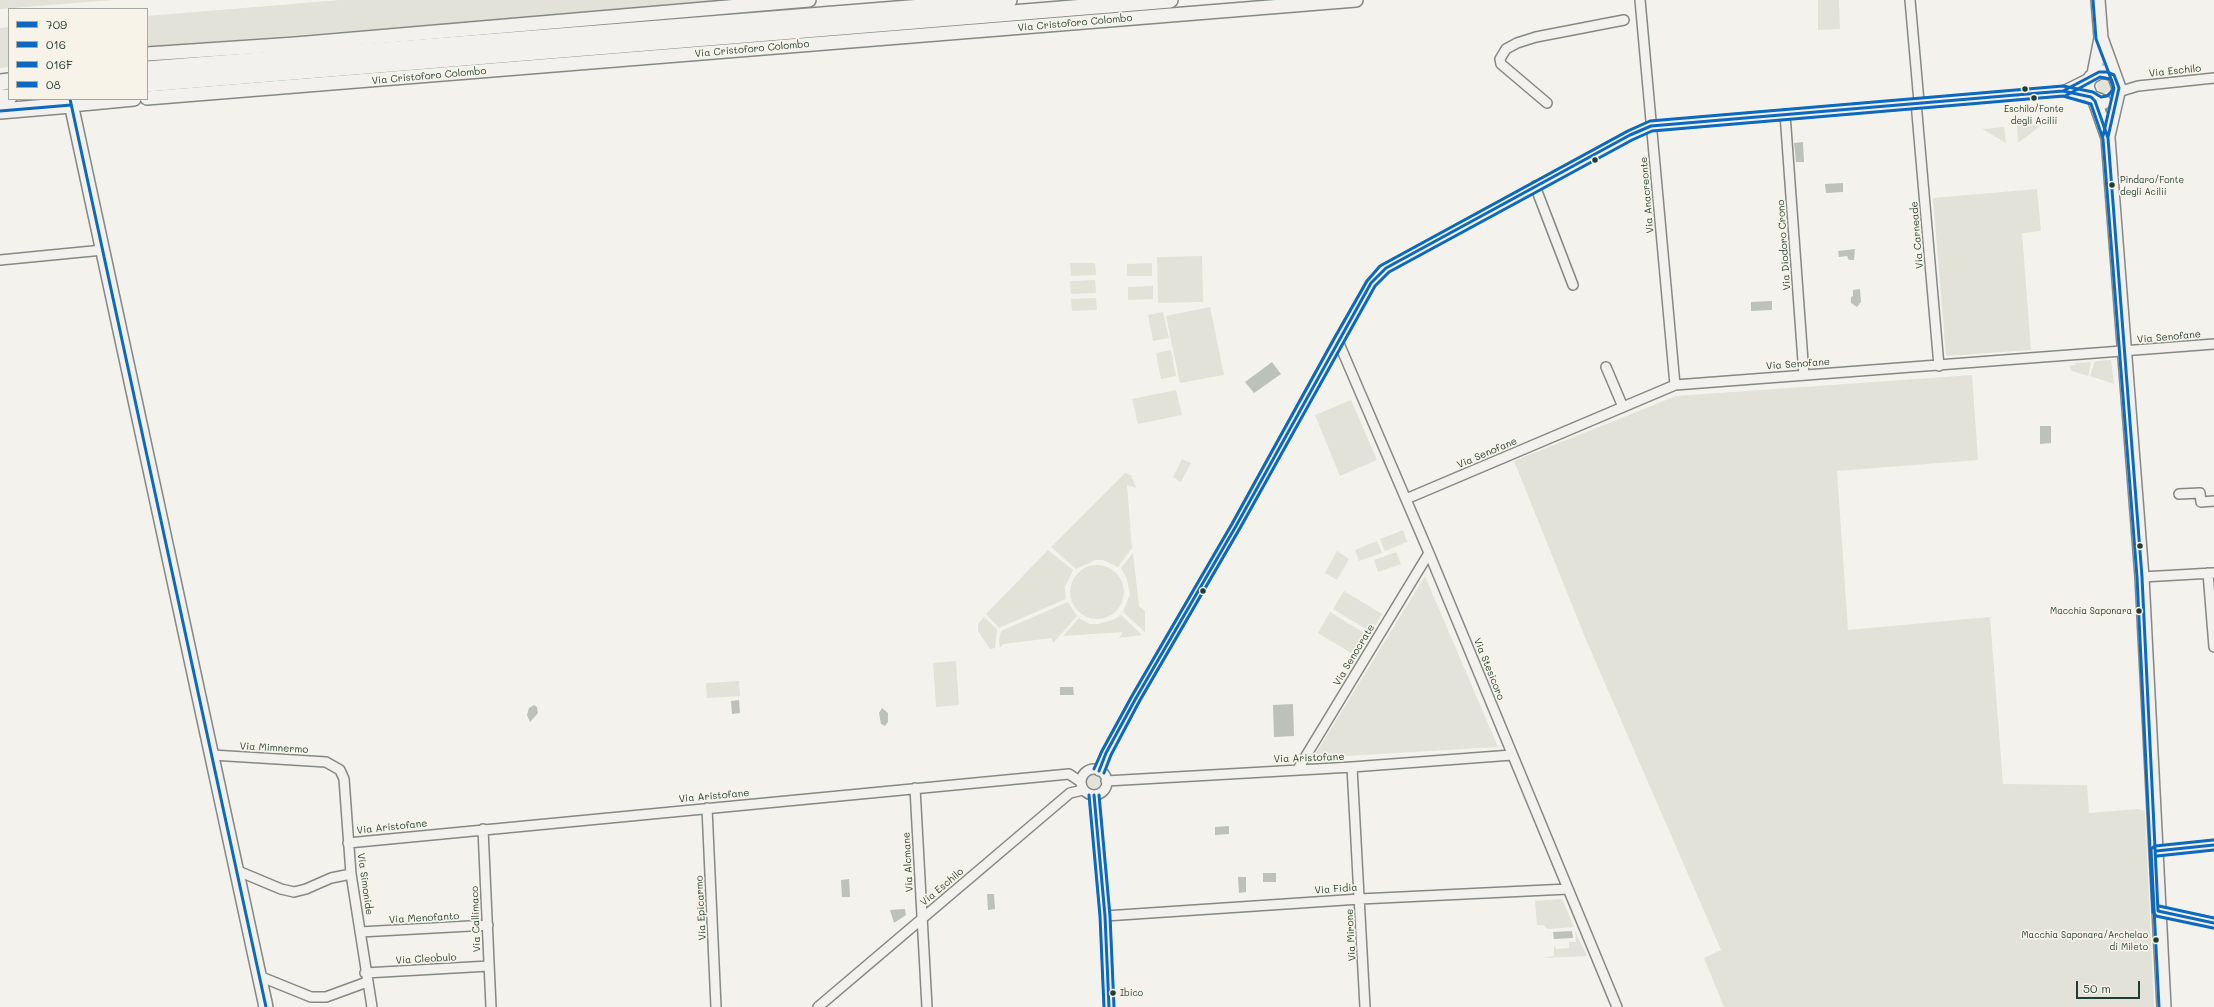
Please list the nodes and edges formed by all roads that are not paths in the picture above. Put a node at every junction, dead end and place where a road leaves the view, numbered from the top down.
1 (809, 0) edge
2 (1009, 0) edge
3 (1170, 0) edge
4 (1356, 0) edge
5 (1910, 0) edge
6 (2098, 0) edge
7 (1639, 1) edge
8 (1624, 20) dead end
9 (2101, 38) junction
10 (295, 44) junction
11 (148, 54) edge
12 (309, 56) junction
13 (148, 70) edge
14 (2092, 76) junction
15 (2115, 77) junction
16 (2214, 78) edge
17 (148, 84) edge
18 (2138, 86) junction
19 (2064, 91) junction
20 (2117, 94) junction
21 (148, 98) edge
22 (2093, 99) junction
23 (100, 100) edge
24 (66, 101) edge
25 (1918, 102) junction
26 (1547, 103) dead end
27 (0, 110) edge
28 (1785, 114) junction
29 (1651, 126) junction
30 (2108, 138) junction
31 (1535, 186) junction
32 (103, 250) junction
33 (0, 260) edge
34 (1573, 285) dead end
35 (1338, 341) junction
36 (2214, 344) edge
37 (2124, 352) junction
38 (1939, 366) junction
39 (1606, 367) dead end
40 (1804, 375) junction
41 (1675, 385) junction
42 (1623, 407) junction
43 (2179, 494) dead end
44 (1406, 499) junction
45 (2214, 501) edge
46 (1429, 553) junction
47 (2211, 573) edge
48 (2142, 577) junction
49 (2214, 647) edge
50 (212, 755) junction
51 (1512, 755) junction
52 (335, 766) joint
53 (1352, 767) junction
54 (1298, 769) junction
55 (1099, 771) junction
56 (1106, 781) junction
57 (1082, 786) junction
58 (915, 788) junction
59 (1094, 795) junction
60 (707, 808) junction
61 (483, 829) junction
62 (348, 843) junction
63 (2214, 845) edge
64 (2156, 850) junction
65 (238, 871) junction
66 (352, 874) junction
67 (1568, 889) junction
68 (1360, 899) junction
69 (2158, 911) junction
70 (1105, 916) junction
71 (922, 918) junction
72 (2214, 923) edge
73 (488, 925) junction
74 (360, 932) junction
75 (489, 966) junction
76 (259, 976) junction
77 (366, 978) junction
78 (266, 1007) edge
79 (372, 1007) edge
80 (491, 1007) edge
81 (716, 1007) edge
82 (818, 1007) edge
83 (927, 1007) edge
84 (1109, 1007) edge
85 (1365, 1007) edge
86 (1617, 1007) edge
87 (2164, 1007) edge

1 - 10 street
2 - 12 main road
3 - 17 main road, Via Cristoforo Colombo
4 - 21 street, Via Cristoforo Colombo
5 - 25 street, Via Carneade
6 - 9 street
7 - 29 street, Via Anacreonte
8 - 26 street
9 - 14 street
9 - 15 street
10 - 11 street
10 - 12 street
12 - 13 main road
14 - 15 street
14 - 19 street
14 - 22 street
15 - 18 street
15 - 20 street
16 - 18 street, Via Eschilo
18 - 20 street
19 - 22 street
19 - 25 street
20 - 22 street
20 - 30 street
22 - 30 street
23 - 24 street
24 - 27 main road
24 - 32 street
25 - 28 street
25 - 38 street, Via Carneade
28 - 29 street
28 - 40 street, Via Diodoro Crono
29 - 31 street
29 - 41 street, Via Anacreonte
30 - 37 street
31 - 34 street
31 - 35 street
32 - 33 street
32 - 50 street
35 - 44 street, Via Stesicoro
35 - 55 street
36 - 37 street, Via Senofane
37 - 38 street, Via Senofane
37 - 48 street
38 - 40 street, Via Senofane
39 - 42 street
40 - 41 street, Via Senofane
41 - 42 street, Via Senofane
42 - 44 street, Via Senofane
43 - 45 street
44 - 46 street, Via Stesicoro
46 - 51 street, Via Stesicoro
46 - 54 street, Via Senocrate
47 - 48 street
47 - 49 street
48 - 64 street
50 - 52 street, Via Mimnermo
50 - 65 street
51 - 53 street, Via Aristofane
51 - 67 street, Via Stesicoro
52 - 62 street, Via Simonide
53 - 54 street, Via Aristofane
53 - 68 street, Via Mirone
54 - 56 street, Via Aristofane
55 - 56 street
55 - 57 street
56 - 59 street
57 - 58 street, Via Aristofane
57 - 59 street
57 - 71 street, Via Eschilo
58 - 60 street, Via Aristofane
58 - 71 street, Via Alcmane
59 - 70 street
60 - 61 street, Via Aristofane
60 - 81 street, Via Epicarmo
61 - 62 street, Via Aristofane
61 - 73 street, Via Callimaco
62 - 66 street, Via Simonide
63 - 64 street
64 - 69 street
65 - 66 street
65 - 76 street
66 - 74 street, Via Simonide
67 - 68 street, Via Fidia
67 - 86 street, Via Stesicoro
68 - 70 street, Via Fidia
68 - 85 street, Via Mirone
69 - 72 street
69 - 87 street
70 - 84 street
71 - 82 street, Via Eschilo
71 - 83 street, Via Alcmane
73 - 74 street, Via Menofanto
73 - 75 street, Via Callimaco
74 - 77 street, Via Simonide
75 - 77 street, Via Cleobulo
75 - 80 street, Via Callimaco
76 - 77 street, Via Cleobulo
76 - 78 street
77 - 79 street, Via Simonide

